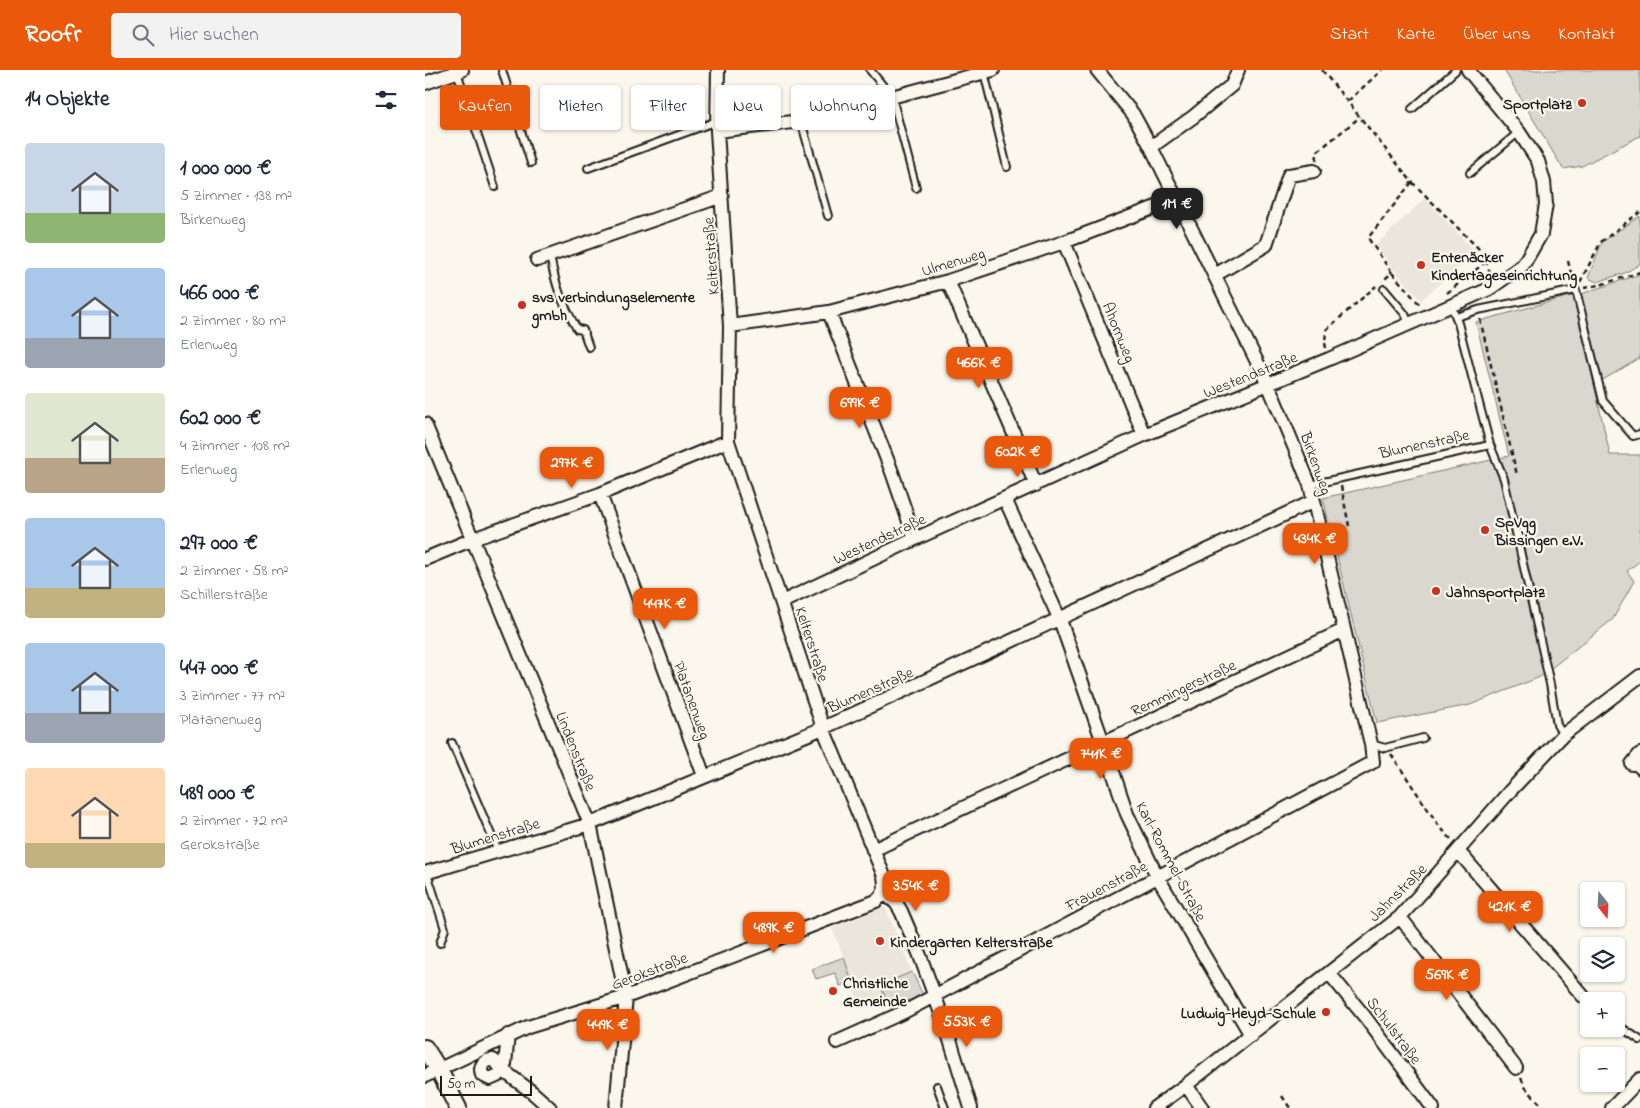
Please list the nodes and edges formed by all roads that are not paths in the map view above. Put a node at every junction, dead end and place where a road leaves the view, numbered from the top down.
1 (502, 70) edge
2 (718, 70) edge
3 (870, 70) edge
4 (1097, 70) edge
5 (1238, 70) edge
6 (1456, 70) edge
7 (1469, 70) edge
8 (459, 71) edge
9 (988, 71) edge
10 (425, 83) edge
11 (718, 85) edge
12 (882, 85) edge
13 (895, 96) edge
14 (895, 108) edge
15 (1412, 109) dead end
16 (715, 127) edge
17 (717, 130) edge
18 (804, 130) edge
19 (1519, 132) junction
20 (1151, 147) junction
21 (531, 163) dead end
22 (1007, 167) dead end
23 (588, 168) dead end
24 (1314, 171) road end
25 (1470, 174) dead end
26 (495, 187) dead end
27 (916, 188) dead end
28 (722, 196) junction
29 (1177, 199) junction
30 (828, 216) dead end
31 (1064, 242) junction
32 (550, 256) junction
33 (537, 260) dead end
34 (1215, 275) junction
35 (948, 281) junction
36 (1384, 289) dead end
37 (1453, 311) junction
38 (829, 312) junction
39 (1409, 324) junction
40 (730, 326) junction
41 (589, 347) dead end
42 (1268, 384) junction
43 (425, 424) edge
44 (1640, 434) edge
45 (1144, 435) junction
46 (728, 441) junction
47 (1490, 446) junction
48 (1036, 485) junction
49 (1310, 485) junction
50 (600, 494) junction
51 (1005, 499) junction
52 (1314, 501) junction
53 (473, 539) junction
54 (915, 539) junction
55 (425, 559) edge
56 (782, 602) junction
57 (1060, 620) junction
58 (1344, 630) junction
59 (1640, 676) edge
60 (823, 728) junction
61 (1563, 735) junction
62 (1423, 738) dead end
63 (1103, 742) junction
64 (452, 743) dead end
65 (1371, 744) junction
66 (1373, 762) joint
67 (704, 776) junction
68 (589, 824) junction
69 (873, 850) junction
70 (498, 851) junction
71 (1458, 851) junction
72 (426, 873) edge
73 (1157, 876) junction
74 (884, 893) junction
75 (1400, 917) junction
76 (440, 943) dead end
77 (1329, 973) junction
78 (1580, 993) edge
79 (935, 996) junction
80 (626, 998) junction
81 (1625, 1030) edge
82 (1251, 1034) junction
83 (508, 1036) junction
84 (1640, 1040) edge
85 (837, 1042) dead end
86 (425, 1048) edge
87 (1516, 1068) road end
88 (432, 1073) edge
89 (1640, 1079) edge
90 (1186, 1085) junction
91 (937, 1086) dead end
92 (458, 1108) edge
93 (551, 1108) edge
94 (616, 1108) edge
95 (945, 1108) edge
96 (970, 1108) edge
97 (1154, 1108) edge
98 (1202, 1108) edge
99 (1433, 1108) edge
100 (1612, 1108) edge

1 - 21 lane
2 - 11 street, Kelterstraße
3 - 12 lane
4 - 20 street, Birkenweg
5 - 20 street
6 - 15 lane
7 - 19 street, Westendstraße
8 - 10 street
8 - 26 lane
9 - 13 street
9 - 22 lane
14 - 27 lane
16 - 23 lane
17 - 28 street, Kelterstraße
18 - 30 lane
19 - 25 lane
19 - 37 street, Westendstraße
20 - 29 street, Birkenweg
24 - 34 street
28 - 32 street, Kelterstraße
28 - 40 street, Kelterstraße
29 - 31 street, Ulmenweg
29 - 34 street, Birkenweg
31 - 35 street, Ulmenweg
31 - 45 street, Ahornweg
32 - 33 street, Kelterstraße
32 - 41 lane
34 - 42 street, Birkenweg
35 - 38 street, Ulmenweg
35 - 48 street
36 - 39 lane
37 - 39 street, Westendstraße
37 - 44 lane
37 - 47 lane, Blumenstraße
38 - 40 street, Ulmenweg
38 - 54 street
39 - 42 street, Westendstraße
40 - 46 street, Kelterstraße
42 - 45 street, Westendstraße
42 - 49 street, Birkenweg
43 - 53 street, Lindenstraße
45 - 48 street, Westendstraße
46 - 50 street
46 - 56 street, Kelterstraße
47 - 49 lane, Blumenstraße
47 - 61 lane
48 - 51 street, Westendstraße
49 - 52 street, Birkenweg
50 - 53 street
50 - 67 street, Platanenweg
51 - 54 street, Westendstraße
51 - 57 street, Karl-Rommel-Straße
52 - 57 street, Blumenstraße
52 - 58 street, Birkenweg
53 - 55 street
53 - 68 street, Lindenstraße
54 - 56 street, Westendstraße
56 - 60 street, Kelterstraße
57 - 60 street, Blumenstraße
57 - 63 street, Karl-Rommel-Straße
58 - 63 street, Remmingerstraße
58 - 65 street, Birkenweg
59 - 61 street, Jahnstraße
60 - 67 street, Blumenstraße
60 - 69 street, Kelterstraße
61 - 71 street, Jahnstraße
62 - 65 lane
63 - 69 street, Remmingerstraße
63 - 73 street, Karl-Rommel-Straße
64 - 70 lane
65 - 66 street, Birkenweg
66 - 73 street, Frauenstraße
67 - 68 street, Blumenstraße
68 - 70 street, Blumenstraße
68 - 80 street, Lindenstraße
69 - 74 street, Kelterstraße
70 - 72 street, Blumenstraße
71 - 75 street, Jahnstraße
71 - 78 street
72 - 76 lane
73 - 79 street, Frauenstraße
73 - 82 street, Karl-Rommel-Straße
74 - 79 street
74 - 80 street, Gerokstraße
75 - 77 street, Jahnstraße
75 - 87 street
77 - 82 street, Jahnstraße
77 - 99 street, Schulstraße
79 - 85 street, Frauenstraße
79 - 96 street
80 - 83 street, Gerokstraße
80 - 94 street, Lindenstraße
81 - 84 lane
82 - 90 street, Jahnstraße
83 - 88 street, Gerokstraße
83 - 93 street
86 - 88 street
88 - 92 street
89 - 100 street
90 - 97 street, Jahnstraße
90 - 98 street
91 - 95 lane

